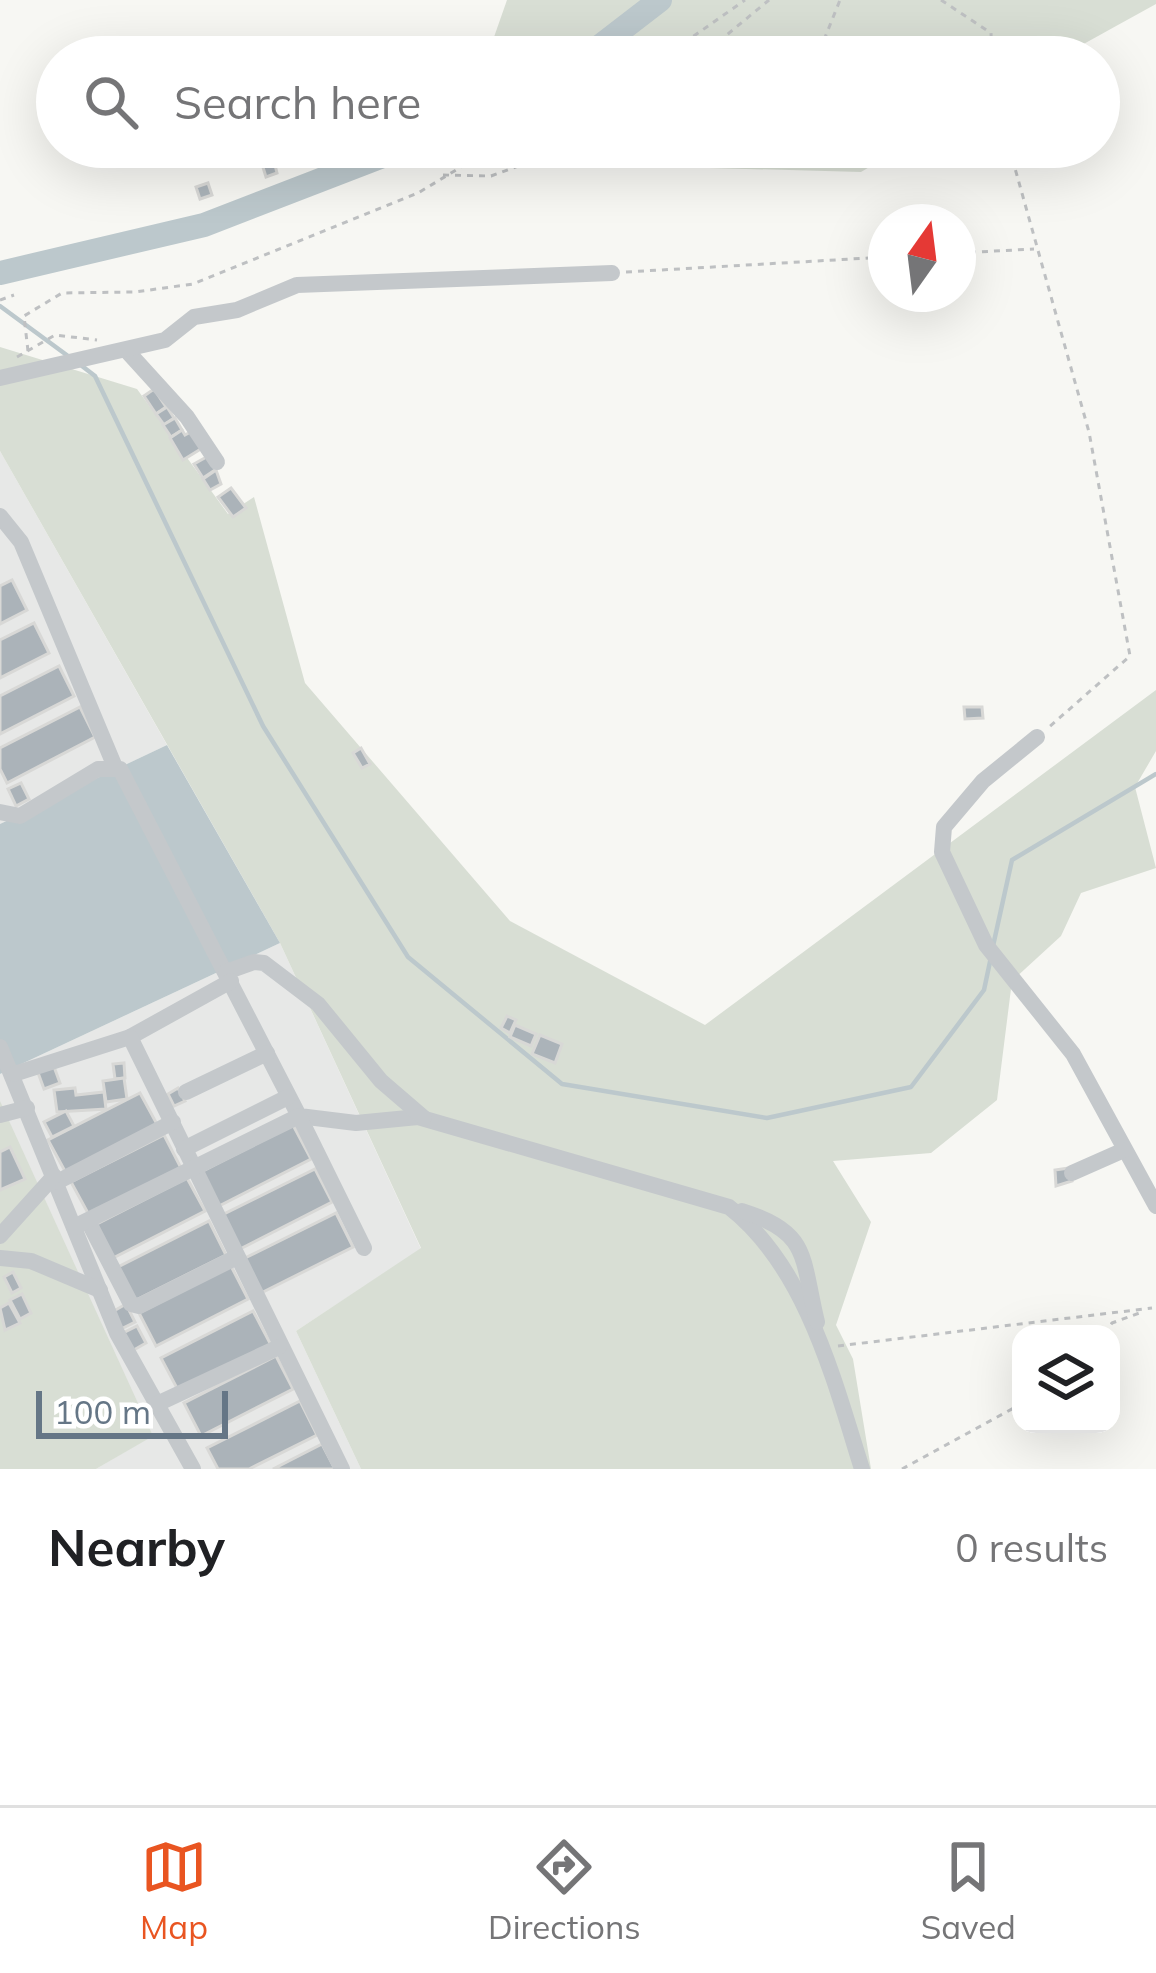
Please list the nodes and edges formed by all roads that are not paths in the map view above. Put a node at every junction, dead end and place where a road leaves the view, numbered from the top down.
1 (612, 273) road end
2 (127, 351) junction
3 (0, 377) edge
4 (217, 462) dead end
5 (0, 516) edge
6 (1037, 736) road end
7 (115, 767) junction
8 (0, 812) edge
9 (229, 977) junction
10 (130, 1037) junction
11 (0, 1047) edge
12 (267, 1053) junction
13 (14, 1074) junction
14 (186, 1092) dead end
15 (288, 1097) junction
16 (27, 1108) junction
17 (0, 1115) edge
18 (299, 1115) junction
19 (424, 1118) junction
20 (173, 1122) junction
21 (184, 1149) junction
22 (1124, 1150) junction
23 (193, 1168) junction
24 (1072, 1173) dead end
25 (56, 1179) junction
26 (1156, 1206) edge
27 (729, 1207) junction
28 (81, 1224) junction
29 (1, 1232) edge
30 (364, 1248) dead end
31 (0, 1258) edge
32 (235, 1258) junction
33 (31, 1261) junction
34 (100, 1290) junction
35 (279, 1347) junction
36 (824, 1348) junction
37 (157, 1404) junction
38 (193, 1469) edge
39 (341, 1469) edge
40 (862, 1469) edge

1 - 2 street
2 - 3 street
2 - 4 street
5 - 7 street
6 - 22 street
7 - 8 street
7 - 9 street
9 - 10 street
9 - 12 street
9 - 19 street
10 - 13 street
10 - 20 street
11 - 13 street
12 - 14 street
12 - 15 street
13 - 16 street
15 - 18 street
15 - 21 street
16 - 17 street
16 - 25 street
18 - 19 street
18 - 23 street
18 - 30 street
19 - 27 street
20 - 21 street
20 - 25 street
21 - 23 street
22 - 24 street
22 - 26 street
23 - 28 street
23 - 32 street
25 - 28 street
25 - 29 street
27 - 36 street
27 - 36 street
28 - 32 street
28 - 34 street
29 - 33 street
31 - 33 street
32 - 35 street
33 - 34 street
34 - 37 street
35 - 37 street
35 - 39 street
36 - 40 street
37 - 38 street

